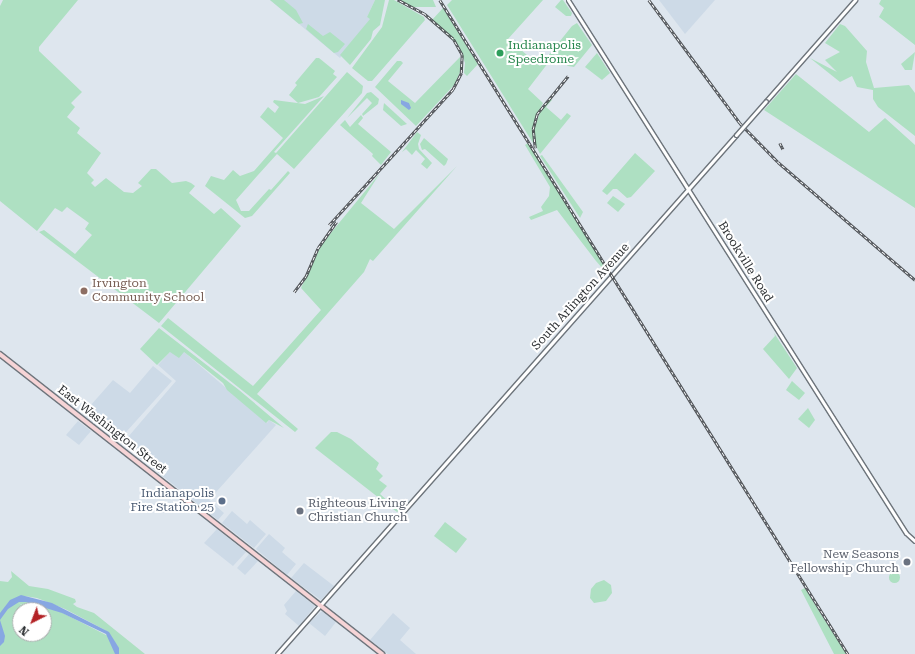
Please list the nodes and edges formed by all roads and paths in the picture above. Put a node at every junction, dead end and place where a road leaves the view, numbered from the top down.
1 (568, 0) edge
2 (855, 0) edge
3 (688, 189) junction
4 (0, 354) edge
5 (915, 541) edge
6 (321, 605) junction
7 (277, 654) edge
8 (382, 654) edge

1 - 3 main road, Brookville Road
2 - 3 main road, South Arlington Avenue, bridge
3 - 5 main road, Brookville Road
3 - 6 main road, South Arlington Avenue
4 - 6 main road, East Washington Street
6 - 7 main road, South Arlington Avenue
6 - 8 main road, East Washington Street

